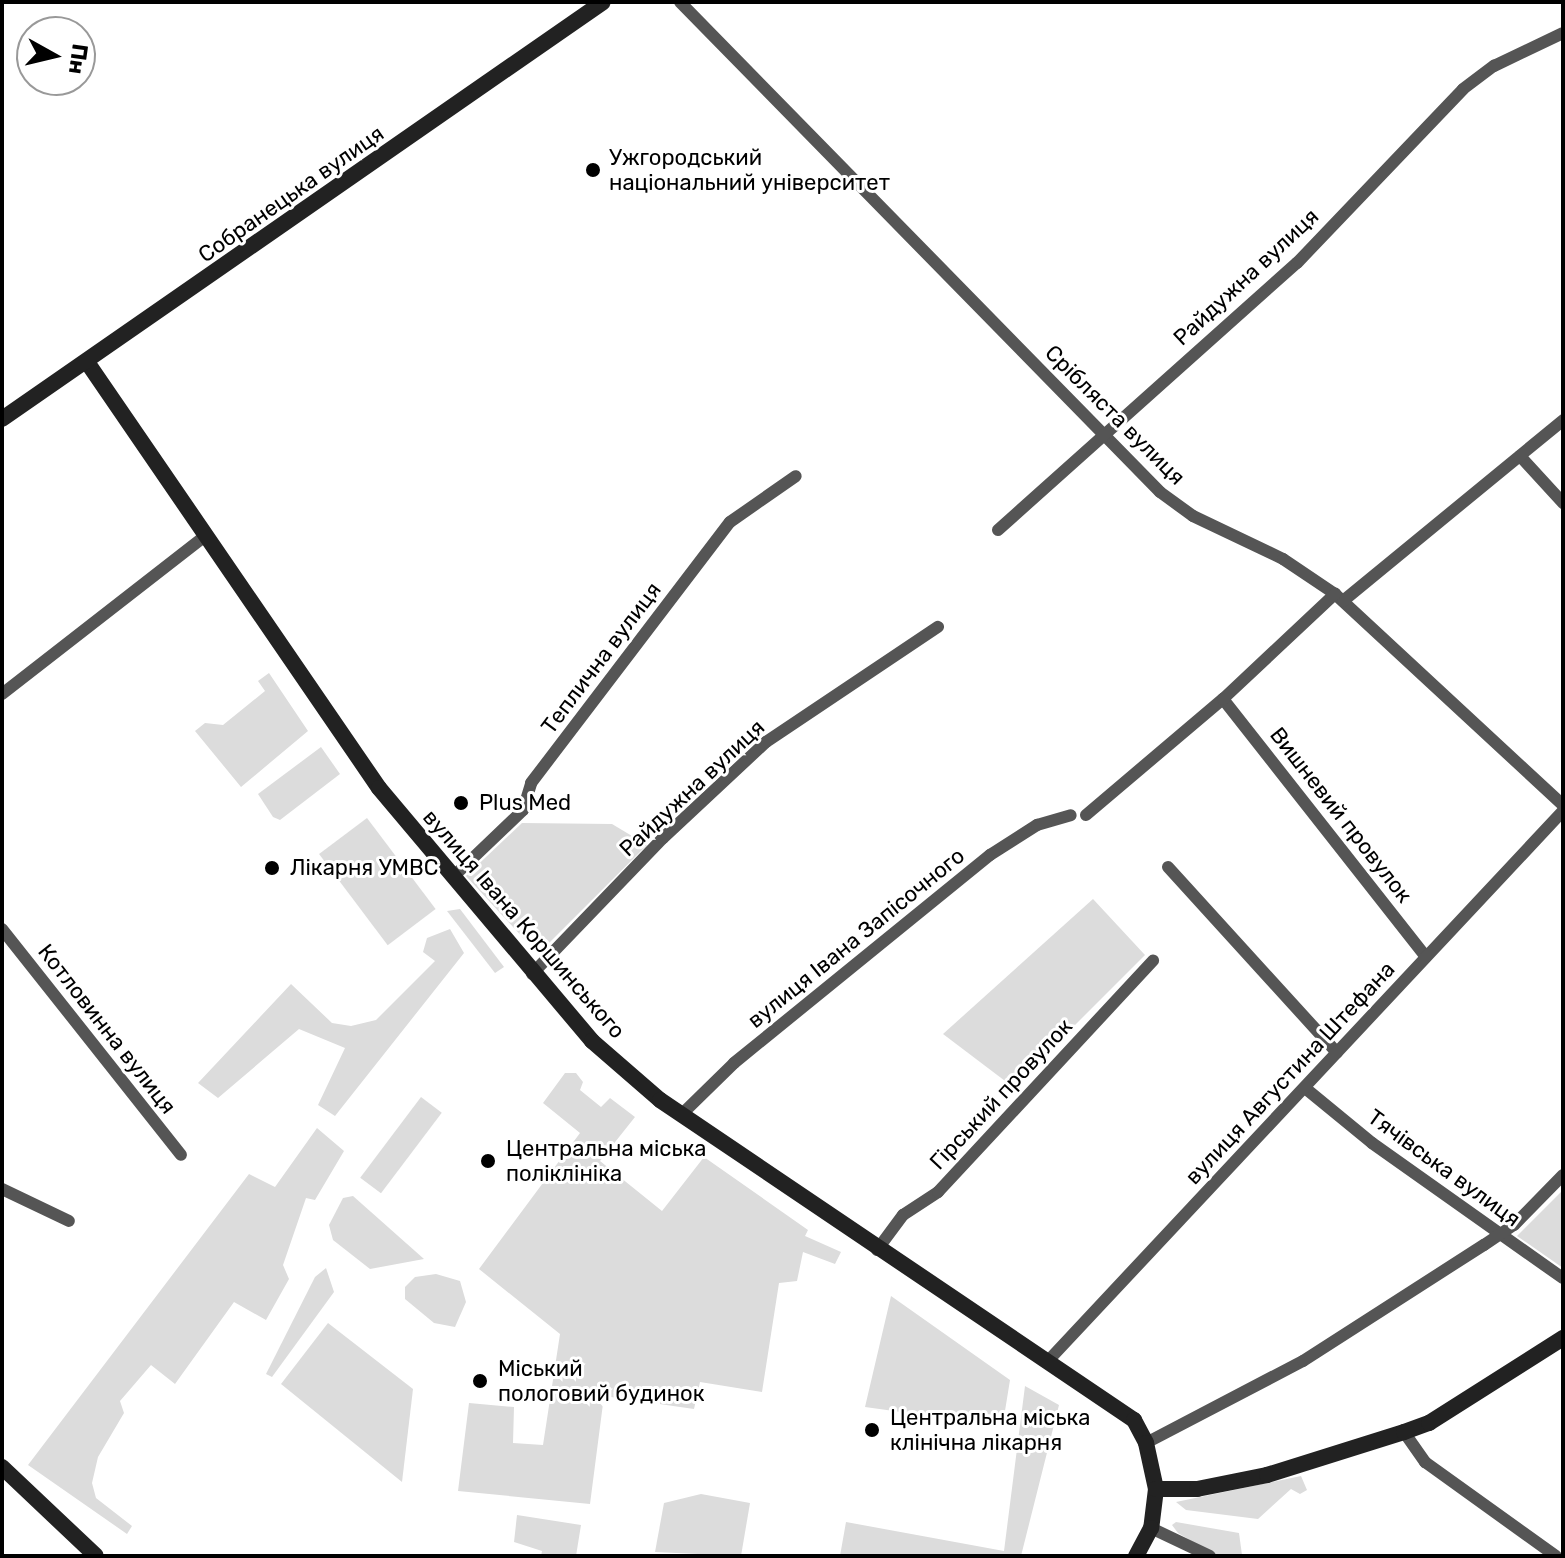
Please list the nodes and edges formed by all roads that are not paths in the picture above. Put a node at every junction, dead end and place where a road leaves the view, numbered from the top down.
1 (603, 2) edge
2 (680, 2) edge
3 (1563, 33) edge
4 (87, 362) junction
5 (2, 419) edge
6 (1563, 420) edge
7 (1103, 433) junction
8 (1520, 456) junction
9 (796, 476) dead end
10 (1563, 503) edge
11 (998, 530) dead end
12 (206, 535) junction
13 (1339, 597) junction
14 (938, 627) dead end
15 (2, 694) edge
16 (1223, 699) junction
17 (1563, 805) edge
18 (1563, 811) edge
19 (1071, 815) dead end
20 (1086, 815) dead end
21 (1168, 867) dead end
22 (453, 877) junction
23 (2, 929) edge
24 (1426, 957) junction
25 (1153, 961) dead end
26 (532, 974) junction
27 (1337, 1053) junction
28 (1305, 1088) junction
29 (682, 1114) junction
30 (181, 1155) dead end
31 (1563, 1175) edge
32 (2, 1189) edge
33 (69, 1221) dead end
34 (1500, 1234) junction
35 (877, 1250) junction
36 (1563, 1278) edge
37 (1563, 1338) edge
38 (1047, 1362) junction
39 (1404, 1432) junction
40 (1146, 1443) junction
41 (2, 1467) edge
42 (1156, 1489) junction
43 (1151, 1528) junction
44 (96, 1556) edge
45 (1136, 1556) edge
46 (1210, 1556) edge
47 (1556, 1556) edge

1 - 4 street, Собранецька вулиця
2 - 7 street, Срібляста вулиця
3 - 7 street, Райдужна вулиця
4 - 5 street, Собранецька вулиця
4 - 12 street, вулиця Івана Коршинського
6 - 8 street
7 - 11 street, Райдужна вулиця
7 - 13 street, Срібляста вулиця
8 - 10 street
8 - 13 street
9 - 22 street, Теплична вулиця
12 - 15 street
12 - 22 street, вулиця Івана Коршинського
13 - 16 street
13 - 17 street, Срібляста вулиця
14 - 26 street, Райдужна вулиця
16 - 20 street
16 - 24 street, Вишневий провулок
18 - 24 street, вулиця Августина Штефана
19 - 29 street, вулиця Івана Запісочного
21 - 27 street
22 - 26 street, вулиця Івана Коршинського
23 - 30 street, Котловинна вулиця
24 - 27 street, вулиця Августина Штефана
25 - 35 street, Гірський провулок
26 - 29 street, вулиця Івана Коршинського
27 - 28 street, вулиця Августина Штефана
28 - 34 street, Тячівська вулиця
28 - 38 street, вулиця Августина Штефана
29 - 35 street, вулиця Івана Коршинського
31 - 34 street
32 - 33 street
34 - 36 street, Тячівська вулиця
34 - 40 street
35 - 38 street, вулиця Івана Коршинського
37 - 39 street
38 - 40 street, вулиця Івана Коршинського
39 - 42 street
39 - 47 street
40 - 42 street, вулиця Івана Коршинського
41 - 44 street
42 - 43 street, вулиця Івана Коршинського
43 - 45 street
43 - 46 street

